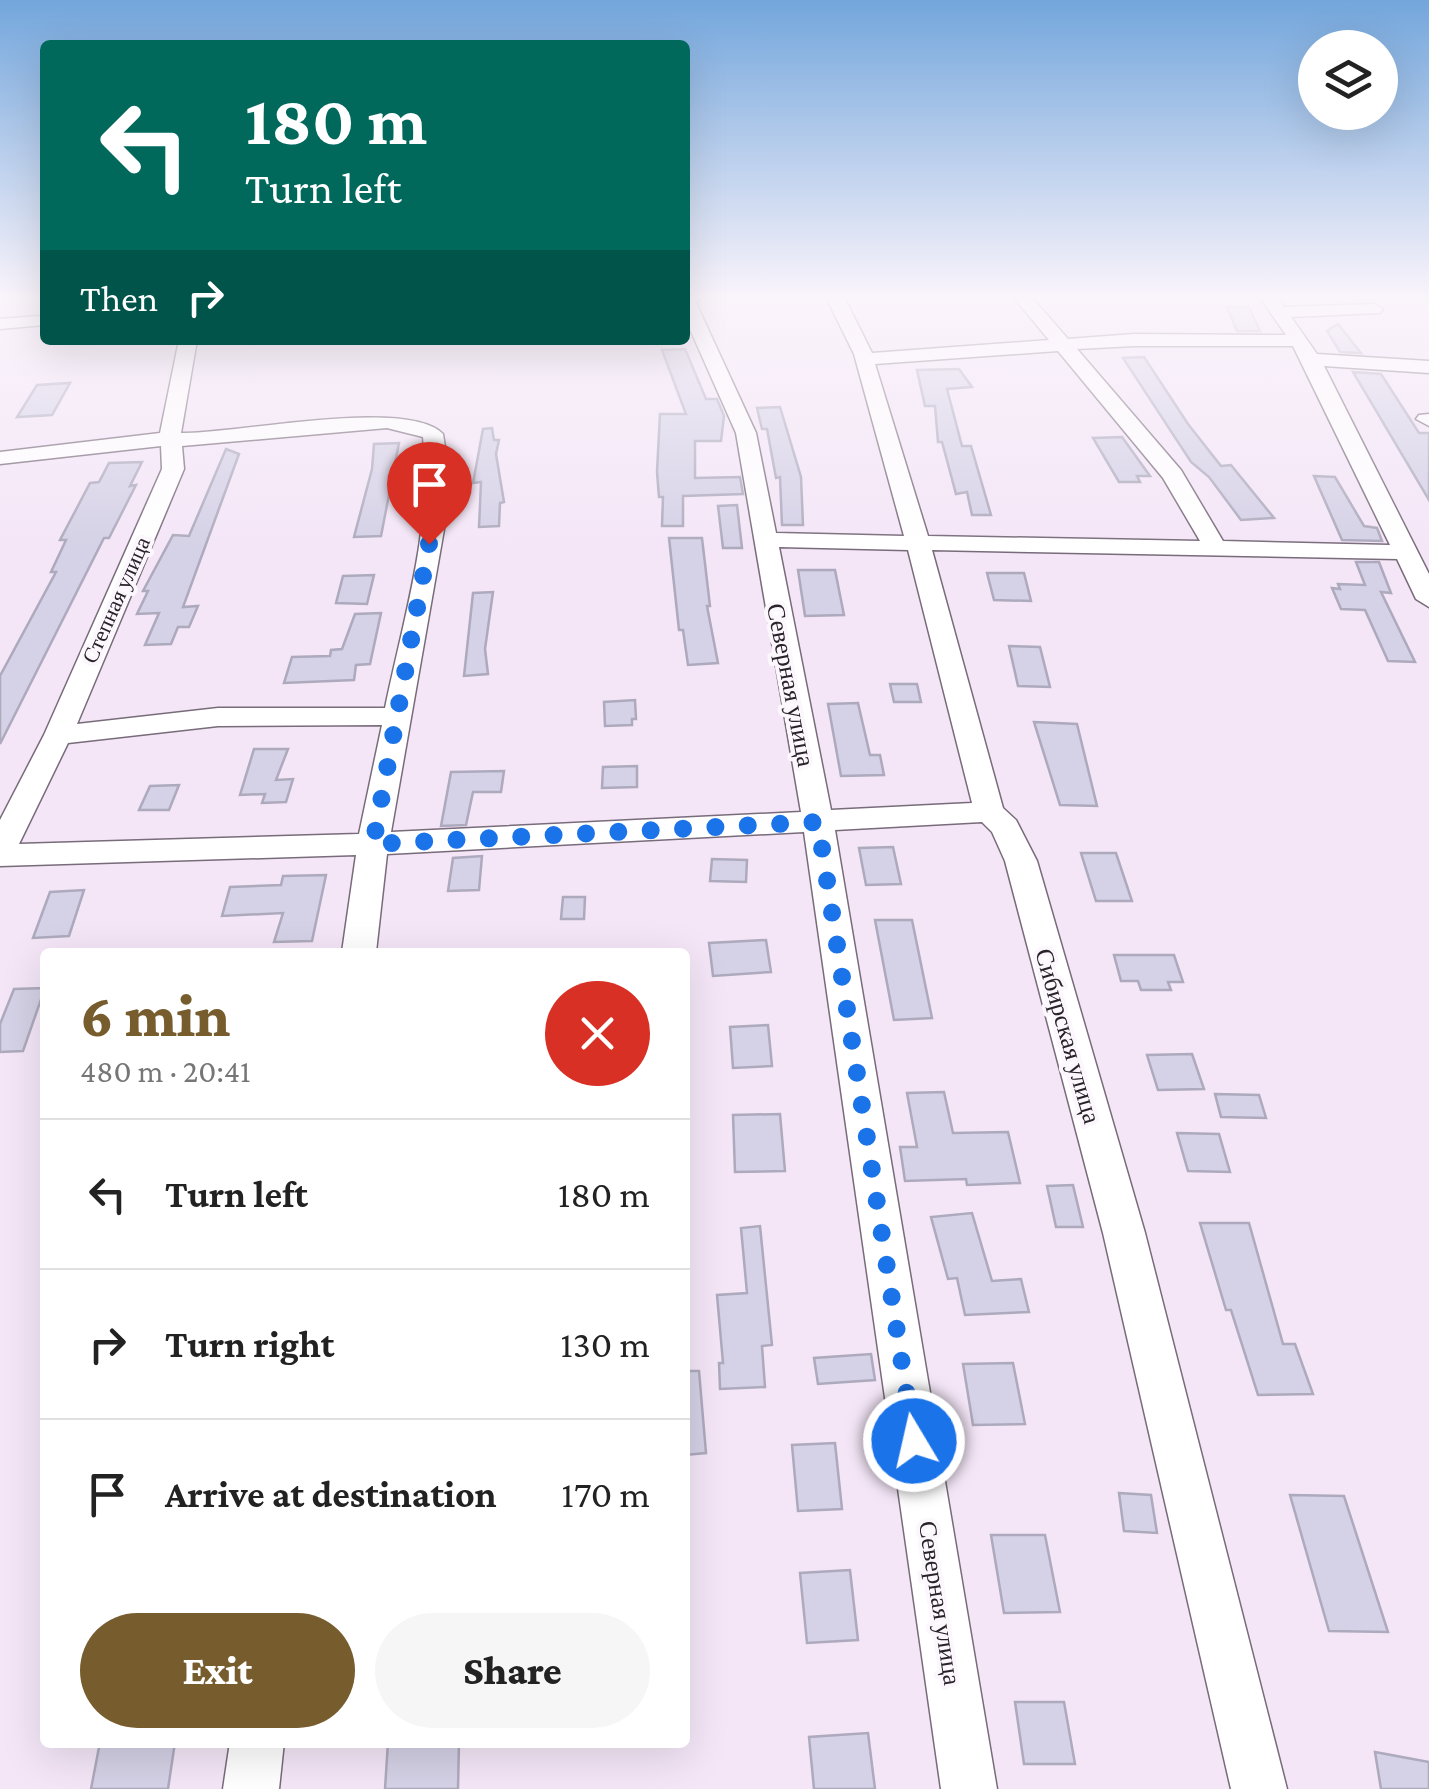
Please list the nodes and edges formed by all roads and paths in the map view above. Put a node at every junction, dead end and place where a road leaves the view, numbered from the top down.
1 (180, 382) edge
2 (724, 382) edge
3 (870, 382) edge
4 (1096, 382) edge
5 (1321, 382) edge
6 (169, 438) junction
7 (0, 458) edge
8 (1429, 536) edge
9 (763, 540) junction
10 (918, 542) junction
11 (1402, 542) junction
12 (1216, 549) junction
13 (1429, 599) edge
14 (398, 716) junction
15 (58, 734) junction
16 (989, 812) junction
17 (818, 822) junction
18 (373, 844) junction
19 (0, 852) edge
20 (360, 948) edge
21 (256, 1748) edge
22 (251, 1789) edge
23 (969, 1789) edge
24 (1260, 1789) edge

1 - 6 street, Степная улица
2 - 9 street, Северная улица
3 - 10 street, Сибирская улица
4 - 12 street
5 - 11 street
6 - 7 street
6 - 14 street
6 - 15 street, Степная улица
8 - 11 street
9 - 10 street
9 - 17 street, Северная улица
10 - 12 street
10 - 16 street, Сибирская улица
11 - 12 street
11 - 13 street
14 - 15 street
14 - 18 street
15 - 19 street, Степная улица
16 - 17 street
16 - 24 street, Сибирская улица
17 - 18 street
17 - 23 street, Северная улица
18 - 19 street
18 - 20 street
21 - 22 street

